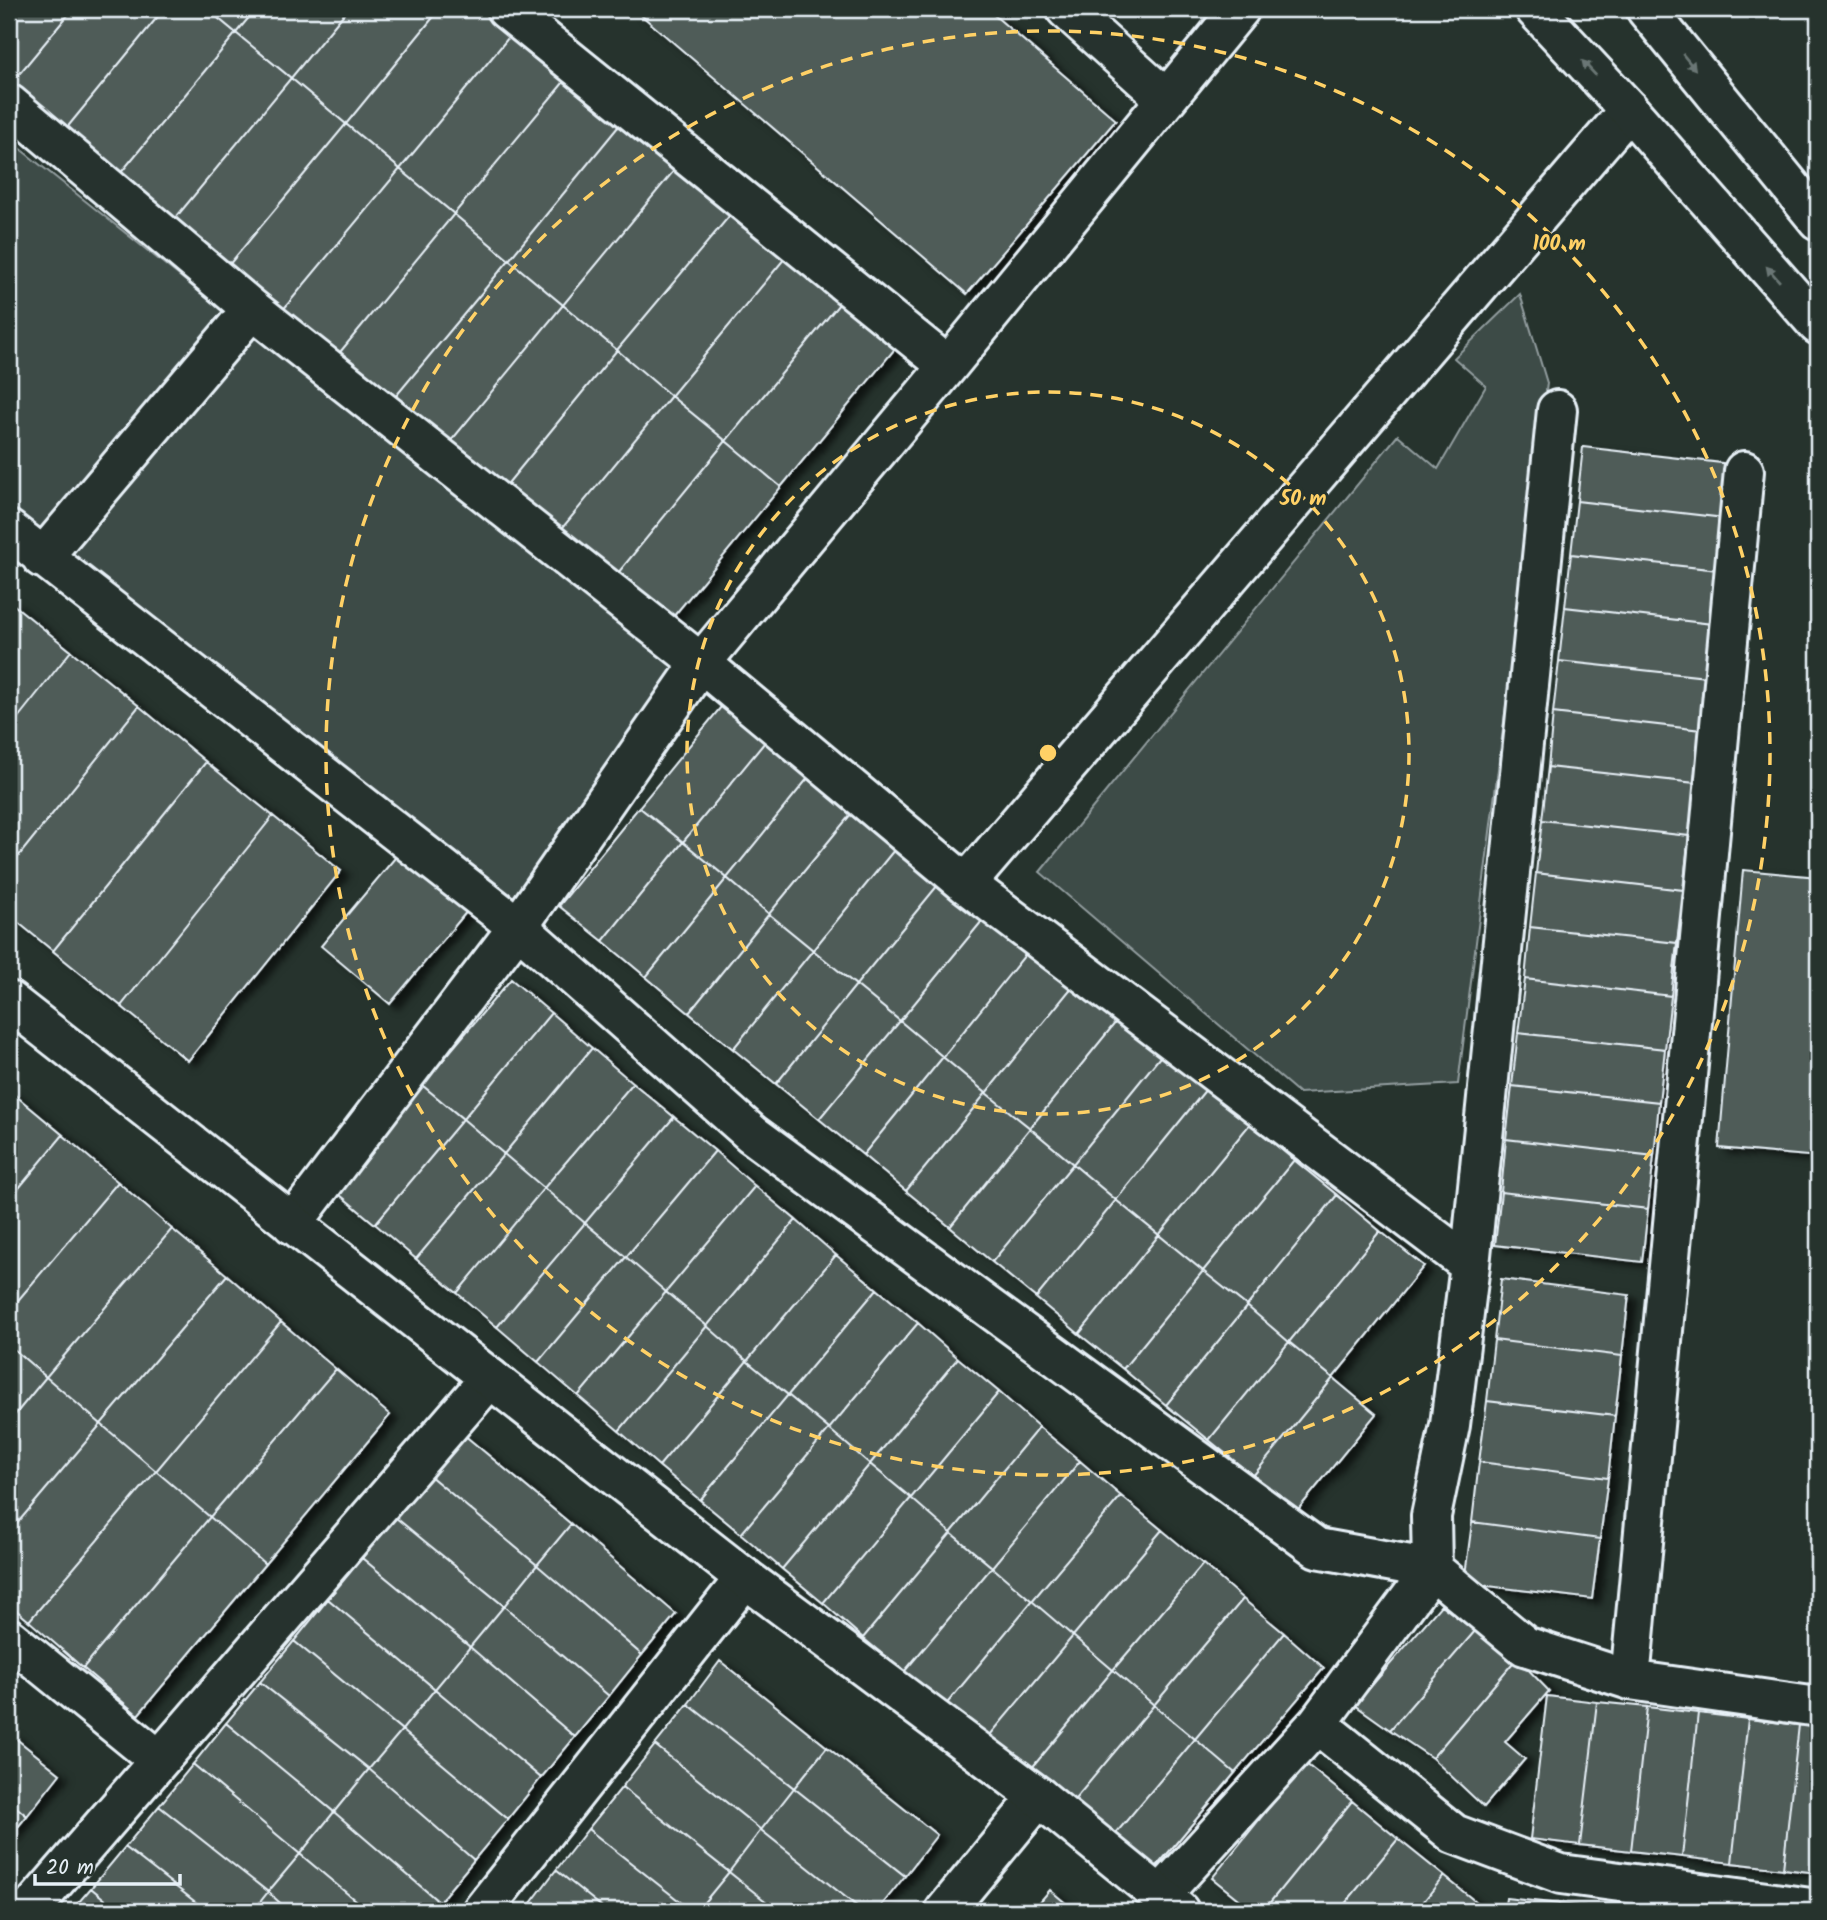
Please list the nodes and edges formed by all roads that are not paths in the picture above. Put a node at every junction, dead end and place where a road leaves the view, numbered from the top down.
1 (506, 9) edge
2 (1066, 9) edge
3 (1240, 9) edge
4 (1535, 9) edge
5 (1646, 9) edge
6 (1165, 98) junction
7 (9, 104) edge
8 (1629, 110) junction
9 (1818, 220) edge
10 (252, 309) junction
11 (1818, 325) edge
12 (948, 366) junction
13 (1557, 410) dead end
14 (1744, 471) dead end
15 (9, 530) edge
16 (42, 558) junction
17 (701, 663) junction
18 (967, 884) junction
19 (518, 927) junction
20 (9, 1001) edge
21 (292, 1224) junction
22 (1470, 1265) junction
23 (489, 1378) junction
24 (1432, 1569) junction
25 (745, 1578) junction
26 (9, 1638) edge
27 (1630, 1680) junction
28 (1818, 1707) edge
29 (1317, 1724) junction
30 (159, 1760) junction
31 (1039, 1797) junction
32 (1170, 1903) edge
33 (1818, 1909) edge
34 (29, 1911) edge
35 (482, 1911) edge
36 (945, 1911) edge

1 - 12 street
2 - 6 street
3 - 6 street
8 -> 4 street
5 -> 9 street
6 - 12 street
7 - 10 street
11 -> 8 street
8 - 18 street
10 - 16 street
10 - 17 street
12 - 17 street
13 - 22 street
14 - 27 street
15 - 16 street
16 - 19 street
17 - 18 street
17 - 19 street
18 - 22 street
19 - 21 street
19 - 24 street
20 - 21 street
21 - 23 street
22 - 24 street
23 - 25 street
23 - 30 street
24 - 27 street
24 - 29 street
25 - 31 street
25 - 35 street
26 - 30 street
27 - 28 street
29 - 32 street
29 - 33 street
30 - 34 street
31 - 32 street
31 - 36 street

